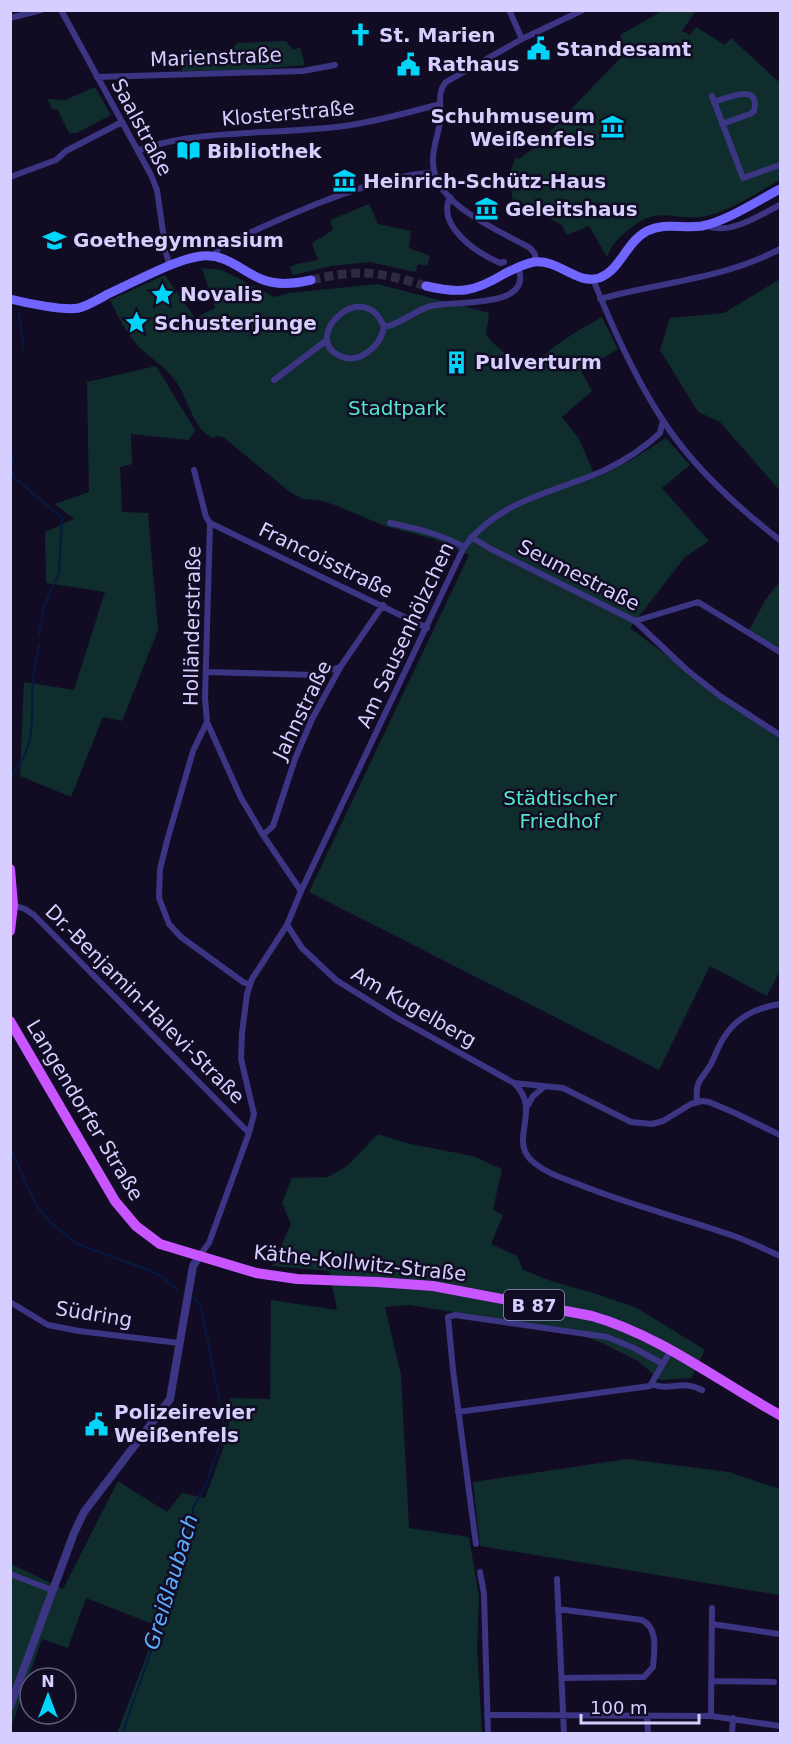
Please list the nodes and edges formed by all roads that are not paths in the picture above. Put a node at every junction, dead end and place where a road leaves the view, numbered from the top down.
1 (40, 10) edge
2 (61, 10) edge
3 (509, 10) edge
4 (583, 10) edge
5 (10, 18) edge
6 (522, 39) junction
7 (335, 65) dead end
8 (97, 77) junction
9 (440, 104) junction
10 (122, 122) junction
11 (722, 124) junction
12 (139, 150) junction
13 (780, 165) edge
14 (434, 172) junction
15 (10, 177) edge
16 (780, 189) edge
17 (450, 197) junction
18 (780, 205) edge
19 (705, 225) junction
20 (780, 249) edge
21 (214, 256) junction
22 (504, 261) dead end
23 (536, 262) junction
24 (170, 267) junction
25 (518, 267) junction
26 (592, 279) junction
27 (311, 280) tunnel mouth
28 (426, 286) tunnel mouth
29 (600, 298) junction
30 (11, 300) edge
31 (384, 327) junction
32 (327, 340) junction
33 (274, 380) dead end
34 (663, 420) junction
35 (194, 471) dead end
36 (210, 523) junction
37 (390, 523) dead end
38 (471, 537) junction
39 (780, 540) edge
40 (464, 547) junction
41 (383, 605) junction
42 (635, 621) junction
43 (427, 628) junction
44 (780, 652) edge
45 (341, 666) junction
46 (207, 672) junction
47 (207, 722) junction
48 (780, 735) edge
49 (263, 835) junction
50 (10, 869) edge
51 (301, 891) junction
52 (13, 905) junction
53 (287, 925) junction
54 (10, 932) edge
55 (250, 985) junction
56 (780, 1004) edge
57 (10, 1021) edge
58 (514, 1083) junction
59 (544, 1087) junction
60 (697, 1101) junction
61 (528, 1105) junction
62 (249, 1133) junction
63 (780, 1135) edge
64 (780, 1256) edge
65 (199, 1257) junction
66 (10, 1302) edge
67 (179, 1343) junction
68 (671, 1350) junction
69 (663, 1364) junction
70 (651, 1384) junction
71 (702, 1390) dead end
72 (458, 1412) junction
73 (780, 1415) edge
74 (476, 1544) dead end
75 (480, 1572) dead end
76 (10, 1574) edge
77 (557, 1579) dead end
78 (52, 1590) junction
79 (712, 1608) dead end
80 (558, 1609) junction
81 (712, 1624) junction
82 (779, 1634) dead end
83 (563, 1678) junction
84 (711, 1681) junction
85 (774, 1682) dead end
86 (10, 1706) edge
87 (487, 1715) junction
88 (563, 1715) junction
89 (647, 1715) junction
90 (711, 1716) junction
91 (733, 1718) junction
92 (780, 1726) edge
93 (488, 1734) edge
94 (564, 1734) edge
95 (648, 1734) edge
96 (732, 1734) edge

1 - 5 street
2 - 8 street, Saalstraße
3 - 6 street
4 - 6 street
6 - 9 street
7 - 8 street, Marienstraße
8 - 10 street, Saalstraße
9 - 12 street, Klosterstraße
9 - 14 street
10 - 12 street, Saalstraße
10 - 15 street
11 - 11 street
11 - 13 street
12 - 24 street, Saalstraße
14 - 17 street
14 - 21 street
16 - 19 main road
17 - 22 street
17 - 23 street
18 - 19 street
19 - 26 main road
20 - 29 street
21 - 24 main road
21 - 27 main road
23 - 25 main road
23 - 26 main road
24 - 30 main road
25 - 28 main road
25 - 31 street
26 - 29 street
29 - 34 street
31 - 32 street
31 - 32 street
32 - 33 street
34 - 38 street, Am Sausenhölzchen
34 - 39 street
35 - 36 street, Holländerstraße
36 - 41 street, Francoisstraße
36 - 46 street, Holländerstraße
37 - 40 street
38 - 40 street, Am Sausenhölzchen
38 - 42 street, Seumestraße
40 - 43 street, Am Sausenhölzchen
41 - 43 street, Francoisstraße
41 - 45 street, Jahnstraße
42 - 44 street
42 - 48 street, Seumestraße
43 - 51 street, Am Sausenhölzchen
45 - 46 street
45 - 49 street, Jahnstraße
46 - 47 street, Holländerstraße
47 - 49 street
47 - 55 street, Holländerstraße
49 - 51 street
50 - 52 main road
51 - 53 street, Am Sausenhölzchen
52 - 54 main road
52 - 62 street, Dr.-Benjamin-Halevi-Straße
53 - 55 street, Am Sausenhölzchen
53 - 58 street, Am Kugelberg
55 - 62 street
56 - 60 street
57 - 65 main road, Langendorfer Straße / B 87
58 - 59 street, Am Kugelberg
58 - 61 street
59 - 60 street, Am Kugelberg
59 - 61 street
60 - 63 street
61 - 64 street
62 - 65 street
65 - 67 street
65 - 68 main road, Käthe-Kollwitz-Straße / B 87
66 - 67 street, Südring
67 - 78 street
68 - 69 street
68 - 73 main road, Käthe-Kollwitz-Straße / B 87
69 - 70 street
69 - 72 street
70 - 71 street
70 - 72 street
72 - 74 street
75 - 87 street
76 - 78 street
77 - 80 street
78 - 86 street
79 - 81 street
80 - 83 street
80 - 83 street
81 - 82 street
81 - 84 street
83 - 88 street
84 - 85 street
84 - 90 street
87 - 88 street
87 - 93 street
88 - 89 street
88 - 94 street
89 - 90 street
89 - 95 street
90 - 91 street
91 - 92 street
91 - 96 street

